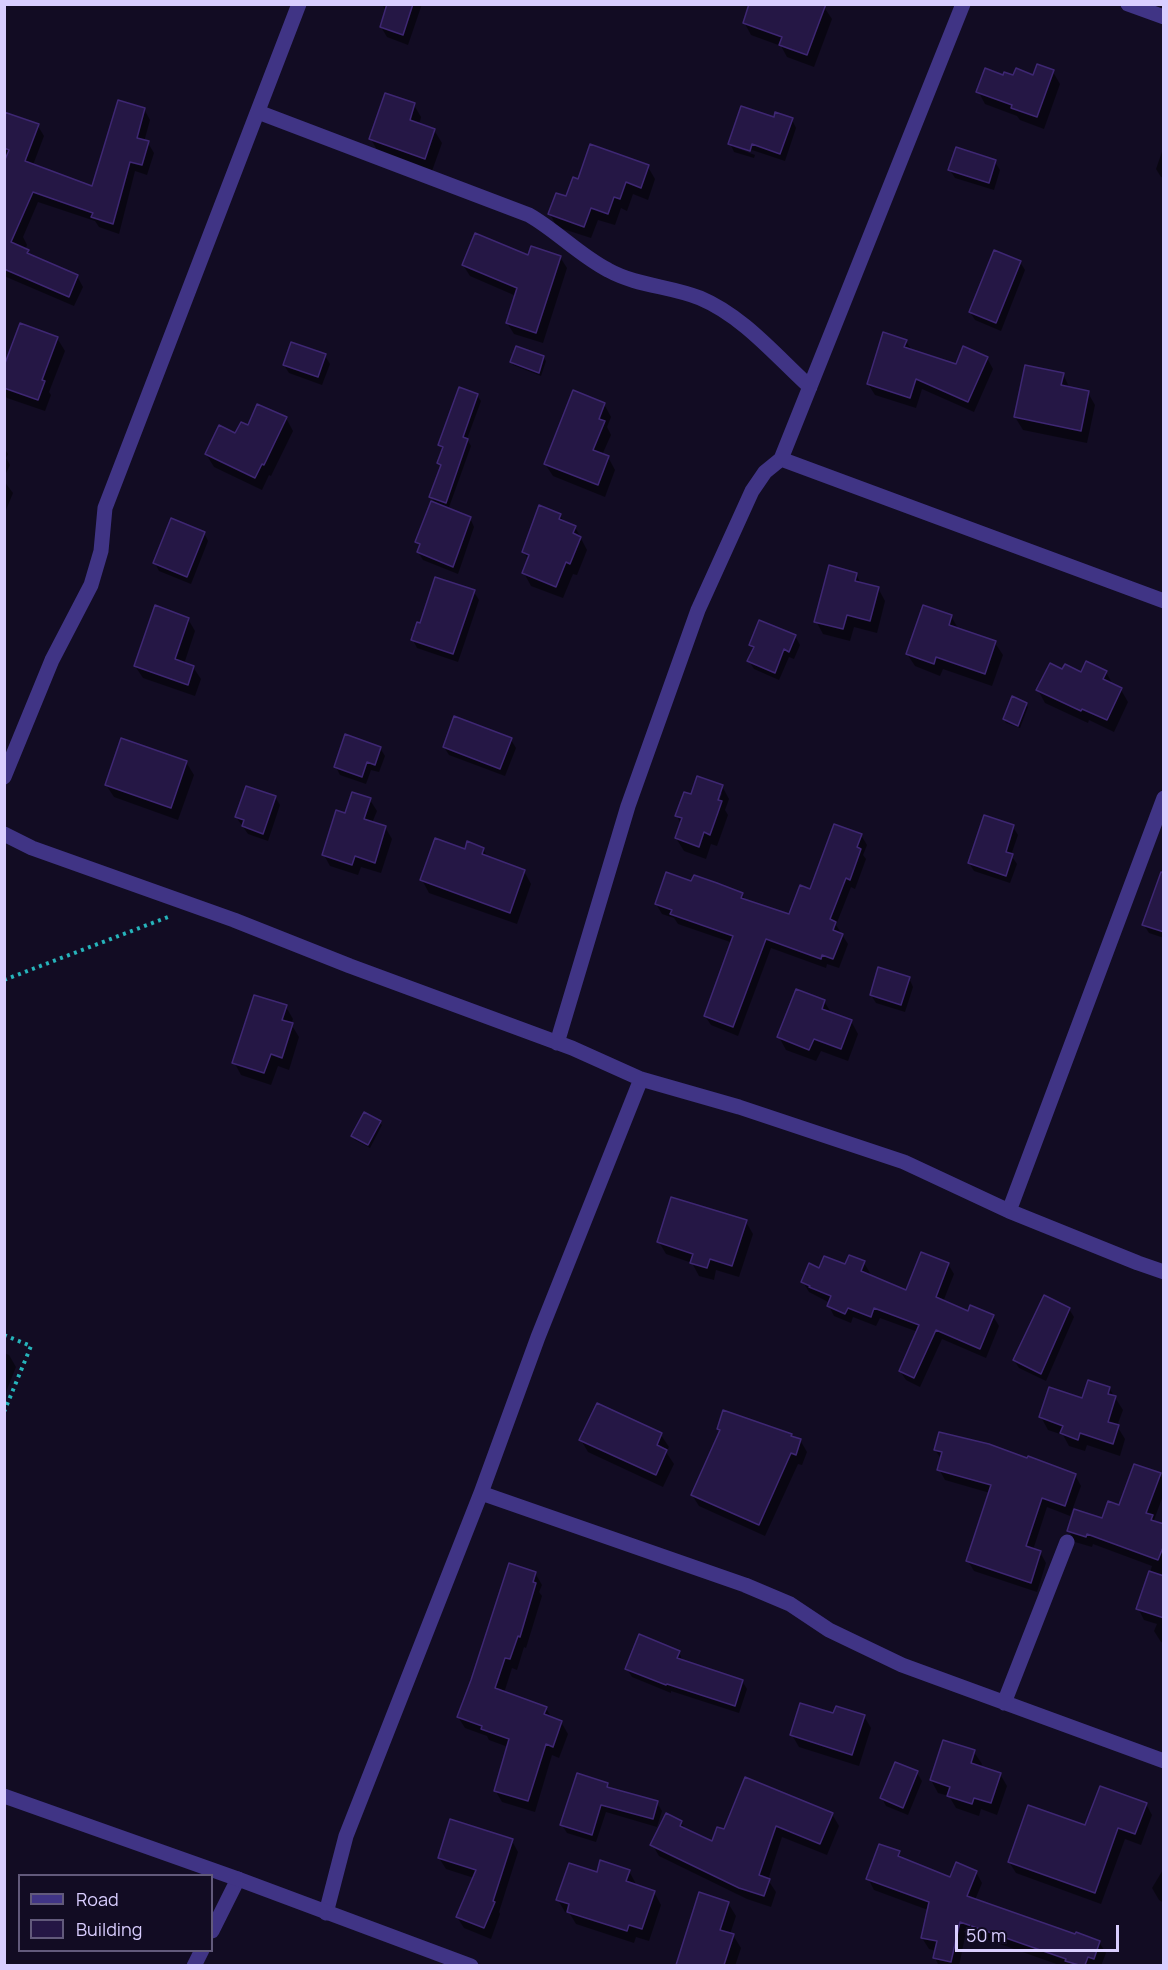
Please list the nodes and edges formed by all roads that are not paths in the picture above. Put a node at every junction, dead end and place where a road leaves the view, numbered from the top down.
1 (299, 4) edge
2 (963, 4) edge
3 (1128, 4) edge
4 (1164, 17) edge
5 (258, 112) junction
6 (810, 387) junction
7 (782, 459) junction
8 (1164, 601) edge
9 (4, 777) edge
10 (1164, 798) edge
11 (4, 834) edge
12 (557, 1043) junction
13 (641, 1079) junction
14 (1009, 1211) junction
15 (1164, 1272) edge
16 (481, 1493) junction
17 (1067, 1542) dead end
18 (1004, 1704) junction
19 (1164, 1761) edge
20 (4, 1796) edge
21 (238, 1879) junction
22 (326, 1913) junction
23 (213, 1929) edge
24 (471, 1965) edge

1 - 5 street
2 - 6 street
3 - 4 street
5 - 6 street
5 - 9 street
6 - 7 street
7 - 8 street
7 - 12 street
10 - 14 street
11 - 12 street
12 - 13 street
13 - 14 street
13 - 16 street
14 - 15 street
16 - 18 street
16 - 22 street
17 - 18 street
18 - 19 street
20 - 21 street
21 - 22 street
21 - 23 street
22 - 24 street

